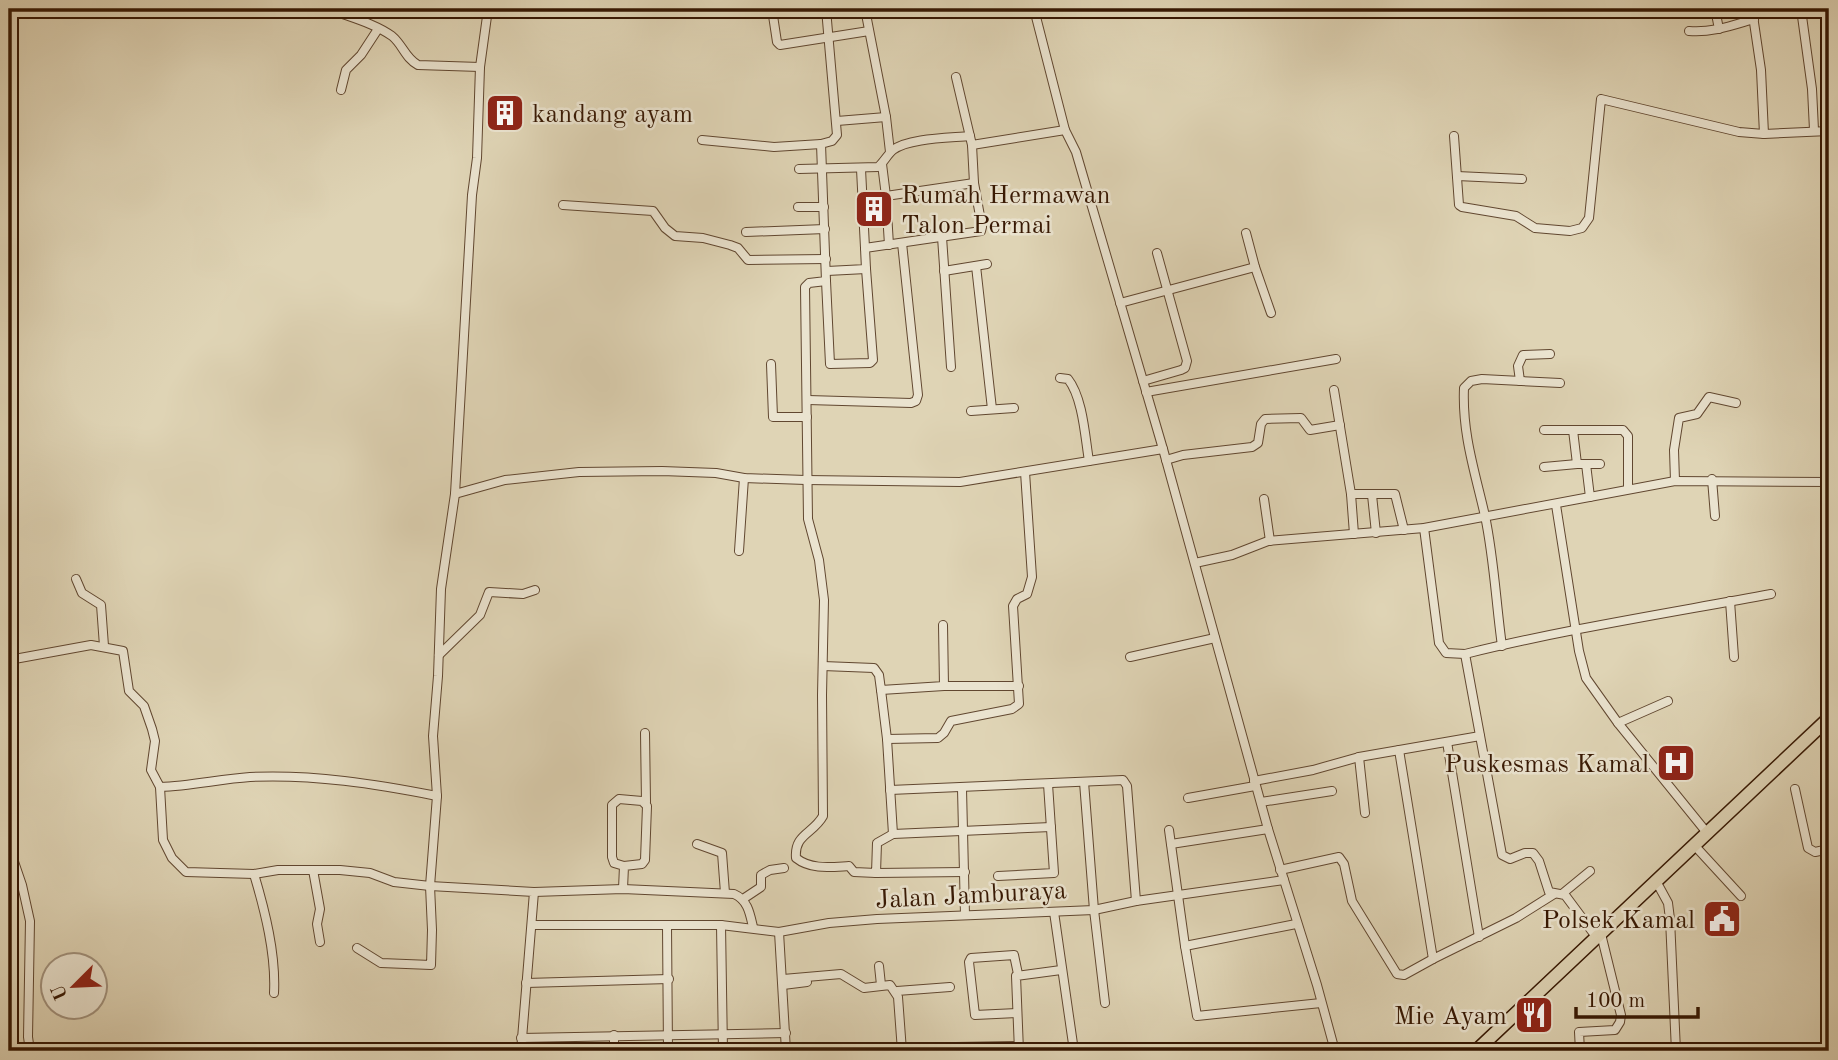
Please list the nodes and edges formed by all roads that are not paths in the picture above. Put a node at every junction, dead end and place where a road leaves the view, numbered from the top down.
1 (329, 9) edge
2 (488, 9) edge
3 (772, 9) edge
4 (826, 9) edge
5 (865, 9) edge
6 (1034, 9) edge
7 (1338, 9) edge
8 (1360, 9) edge
9 (1715, 9) edge
10 (1752, 9) edge
11 (1801, 9) edge
12 (1754, 19) junction
13 (378, 29) junction
14 (1719, 29) junction
15 (1689, 30) dead end
16 (869, 32) junction
17 (830, 38) junction
18 (480, 67) junction
19 (956, 77) dead end
20 (341, 90) dead end
21 (886, 117) junction
22 (837, 121) junction
23 (1065, 130) junction
24 (1814, 130) junction
25 (1829, 131) edge
26 (1764, 134) junction
27 (1454, 136) dead end
28 (702, 140) dead end
29 (971, 140) junction
30 (821, 144) junction
31 (890, 152) junction
32 (882, 164) junction
33 (823, 168) junction
34 (799, 169) dead end
35 (861, 169) junction
36 (1457, 176) junction
37 (1522, 180) dead end
38 (974, 183) junction
39 (886, 196) junction
40 (563, 205) dead end
41 (798, 207) dead end
42 (824, 207) junction
43 (825, 229) junction
44 (746, 232) dead end
45 (1247, 233) dead end
46 (942, 237) junction
47 (902, 243) junction
48 (889, 245) junction
49 (865, 248) junction
50 (1157, 253) dead end
51 (825, 259) junction
52 (987, 264) dead end
53 (976, 266) junction
54 (1255, 267) junction
55 (866, 269) junction
56 (944, 271) junction
57 (827, 276) junction
58 (1167, 291) junction
59 (1120, 303) junction
60 (1271, 313) dead end
61 (1550, 354) dead end
62 (1336, 359) dead end
63 (771, 364) dead end
64 (951, 368) dead end
65 (1060, 378) dead end
66 (1143, 380) junction
67 (1520, 381) junction
68 (1560, 383) dead end
69 (1334, 390) dead end
70 (1146, 392) junction
71 (808, 400) junction
72 (1736, 403) dead end
73 (1014, 408) dead end
74 (992, 409) junction
75 (971, 411) dead end
76 (807, 416) junction
77 (1340, 425) junction
78 (1544, 430) dead end
79 (1573, 430) junction
80 (1163, 449) junction
81 (1167, 460) junction
82 (1089, 461) junction
83 (1582, 464) junction
84 (1600, 464) dead end
85 (1544, 467) dead end
86 (1025, 472) junction
87 (744, 478) junction
88 (1712, 479) junction
89 (806, 481) junction
90 (1675, 481) junction
91 (1829, 482) edge
92 (1628, 489) junction
93 (455, 494) junction
94 (1351, 494) junction
95 (1372, 495) junction
96 (1590, 497) junction
97 (1264, 499) dead end
98 (1556, 505) junction
99 (1715, 516) dead end
100 (1485, 517) junction
101 (1424, 528) junction
102 (1404, 530) junction
103 (1376, 533) junction
104 (1354, 534) junction
105 (1270, 541) junction
106 (739, 551) dead end
107 (1195, 563) junction
108 (76, 579) dead end
109 (535, 590) dead end
110 (1771, 594) dead end
111 (1730, 601) junction
112 (943, 625) dead end
113 (1576, 631) junction
114 (1215, 638) junction
115 (104, 646) junction
116 (1502, 646) junction
117 (1465, 654) junction
118 (439, 655) junction
119 (1130, 657) dead end
120 (1734, 657) dead end
121 (9, 660) edge
122 (823, 666) junction
123 (944, 686) junction
124 (1018, 686) junction
125 (881, 690) junction
126 (1668, 701) dead end
127 (1829, 718) edge
128 (1618, 723) junction
129 (645, 733) dead end
130 (1480, 736) junction
131 (887, 739) junction
132 (1447, 742) junction
133 (1399, 750) junction
134 (1359, 757) junction
135 (1084, 782) junction
136 (1048, 783) junction
137 (1255, 783) junction
138 (160, 787) junction
139 (962, 789) junction
140 (1795, 789) dead end
141 (890, 790) junction
142 (1332, 791) dead end
143 (436, 796) junction
144 (1188, 798) dead end
145 (646, 802) junction
146 (1261, 802) junction
147 (1365, 813) dead end
148 (1051, 827) junction
149 (1268, 829) junction
150 (1169, 830) dead end
151 (962, 831) junction
152 (893, 834) junction
153 (1708, 834) junction
154 (697, 844) dead end
155 (1171, 844) junction
156 (1695, 846) junction
157 (9, 847) edge
158 (1829, 849) edge
159 (624, 866) junction
160 (784, 868) dead end
161 (313, 870) junction
162 (1280, 870) junction
163 (1590, 871) dead end
164 (877, 873) junction
165 (965, 873) junction
166 (254, 874) junction
167 (998, 876) dead end
168 (1284, 880) junction
169 (1656, 881) junction
170 (429, 886) junction
171 (623, 890) junction
172 (534, 892) junction
173 (725, 893) junction
174 (1558, 894) junction
175 (1177, 895) junction
176 (1741, 895) dead end
177 (743, 899) junction
178 (1136, 901) junction
179 (1094, 910) junction
180 (1054, 912) junction
181 (965, 915) junction
182 (1296, 924) junction
183 (531, 925) junction
184 (721, 925) junction
185 (667, 926) junction
186 (753, 927) junction
187 (779, 932) junction
188 (1599, 936) junction
189 (1479, 937) junction
190 (320, 942) dead end
191 (1185, 946) junction
192 (356, 948) dead end
193 (1433, 960) junction
194 (879, 965) dead end
195 (1061, 970) junction
196 (1018, 974) junction
197 (669, 979) junction
198 (783, 982) junction
199 (526, 983) junction
200 (881, 985) junction
201 (950, 987) dead end
202 (897, 992) junction
203 (274, 993) dead end
204 (1105, 1003) dead end
205 (1321, 1003) junction
206 (1017, 1013) junction
207 (786, 1033) junction
208 (667, 1034) junction
209 (722, 1034) junction
210 (614, 1035) junction
211 (522, 1038) junction
212 (956, 1047) dead end
213 (1019, 1048) edge
214 (1480, 1050) edge
215 (30, 1051) edge
216 (521, 1051) edge
217 (614, 1051) edge
218 (668, 1051) edge
219 (723, 1051) edge
220 (786, 1051) edge
221 (902, 1051) edge
222 (1074, 1051) edge
223 (1335, 1051) edge
224 (1580, 1051) edge
225 (1676, 1051) edge

1 - 13 street
2 - 18 street
3 - 17 street
4 - 17 street
5 - 16 street
6 - 23 street
7 - 8 street
9 - 14 street
10 - 12 street
11 - 24 street
12 - 14 street
12 - 26 street
13 - 18 street
13 - 20 street
14 - 15 street
16 - 17 street
16 - 21 street
17 - 22 street
18 - 93 street
19 - 29 street
21 - 22 street
21 - 31 street
22 - 30 street
23 - 29 street
23 - 59 street
24 - 25 street
24 - 26 street
26 - 36 street
27 - 36 street
28 - 30 street
29 - 31 street
29 - 38 street
30 - 33 street
31 - 32 street
32 - 35 street
32 - 39 street
33 - 34 street
33 - 35 street
33 - 42 street
35 - 49 street
36 - 37 street
38 - 39 street
38 - 46 street
39 - 48 street
40 - 51 street
41 - 42 street
42 - 43 street
43 - 44 street
43 - 51 street
45 - 54 street
46 - 47 street
46 - 56 street
47 - 48 street
47 - 71 street
48 - 49 street
49 - 55 street
50 - 58 street
51 - 57 street
52 - 53 street
53 - 56 street
53 - 74 street
54 - 58 street
54 - 60 street
55 - 57 street
55 - 57 street
56 - 64 street
57 - 71 street
58 - 59 street
58 - 66 street
59 - 66 street
61 - 67 street
62 - 70 street
63 - 76 street
65 - 82 street
66 - 70 street
67 - 68 street
67 - 100 street
69 - 77 street
70 - 80 street
71 - 76 street
72 - 90 street
73 - 74 street
74 - 75 street
76 - 89 street
77 - 81 street
77 - 94 street
78 - 79 street
79 - 83 street
79 - 92 street
80 - 81 street
80 - 82 street
81 - 107 street
82 - 86 street
83 - 84 street
83 - 85 street
83 - 96 street
86 - 89 street
86 - 124 street
87 - 89 street
87 - 93 street
87 - 106 street
88 - 90 street
88 - 91 street
88 - 99 street
89 - 122 street
90 - 92 street
92 - 96 street
93 - 118 street
94 - 95 street
94 - 104 street
95 - 102 street
95 - 103 street
96 - 98 street
97 - 105 street
98 - 100 street
98 - 113 street
100 - 101 street
100 - 116 street
101 - 102 street
101 - 117 street
102 - 103 street
103 - 104 street
104 - 105 street
105 - 107 street
107 - 114 street
108 - 115 street
109 - 118 street
110 - 111 street
111 - 113 street
111 - 120 street
112 - 123 street
113 - 116 street
113 - 128 street
114 - 119 street
114 - 137 street
115 - 121 street
115 - 138 street
116 - 117 street
117 - 130 street
118 - 143 street
122 - 125 street
122 - 164 street
123 - 124 street
123 - 125 street
124 - 131 street
125 - 131 street
126 - 128 street
127 - 153 highway
128 - 153 street
129 - 145 street
130 - 132 street
130 - 174 street
131 - 141 street
132 - 133 street
132 - 189 street
133 - 134 street
133 - 193 street
134 - 137 street
134 - 147 street
135 - 136 street
135 - 178 street
135 - 179 street
136 - 139 street
136 - 148 street
137 - 144 street
137 - 146 street
138 - 143 street
138 - 166 street
139 - 141 street
139 - 151 street
140 - 158 street
141 - 152 street
142 - 146 street
143 - 170 street
145 - 159 street
145 - 159 street
146 - 149 street
148 - 151 street
148 - 167 street
149 - 155 street
149 - 162 street
150 - 155 street
151 - 152 street
151 - 165 street
152 - 164 street
153 - 156 highway
154 - 173 street
155 - 175 street
156 - 169 highway
156 - 176 street
157 - 215 street
159 - 171 street
160 - 177 street
161 - 166 street
161 - 170 street
161 - 190 street
162 - 168 street
162 - 193 street
163 - 174 street
164 - 165 street
165 - 181 street
166 - 203 street
168 - 175 street, Jalan Jamburaya
168 - 182 street
169 - 188 highway
169 - 225 street
170 - 172 street
170 - 192 street
171 - 172 street
171 - 173 street
172 - 183 street
173 - 177 street
174 - 188 street
174 - 189 street
175 - 178 street, Jalan Jamburaya
175 - 191 street
177 - 186 street
178 - 179 street, Jalan Jamburaya
179 - 180 street, Jalan Jamburaya
179 - 204 street
180 - 181 street, Jalan Jamburaya
180 - 195 street
181 - 187 street, Jalan Jamburaya
182 - 191 street
182 - 205 street
183 - 185 street
183 - 199 street
184 - 185 street
184 - 186 street
184 - 209 street
185 - 197 street
186 - 187 street
187 - 198 street
188 - 214 highway
188 - 224 street
189 - 193 street
191 - 205 street
194 - 200 street
195 - 196 street
195 - 222 street
196 - 206 street
196 - 206 street
197 - 199 street
197 - 208 street
198 - 200 street
198 - 207 street
199 - 211 street
200 - 202 street
201 - 202 street
202 - 221 street
205 - 223 street
206 - 213 street
207 - 209 street
207 - 220 street
208 - 209 street
208 - 210 street
208 - 218 street
209 - 219 street
210 - 211 street
210 - 217 street
211 - 216 street
212 - 213 street

